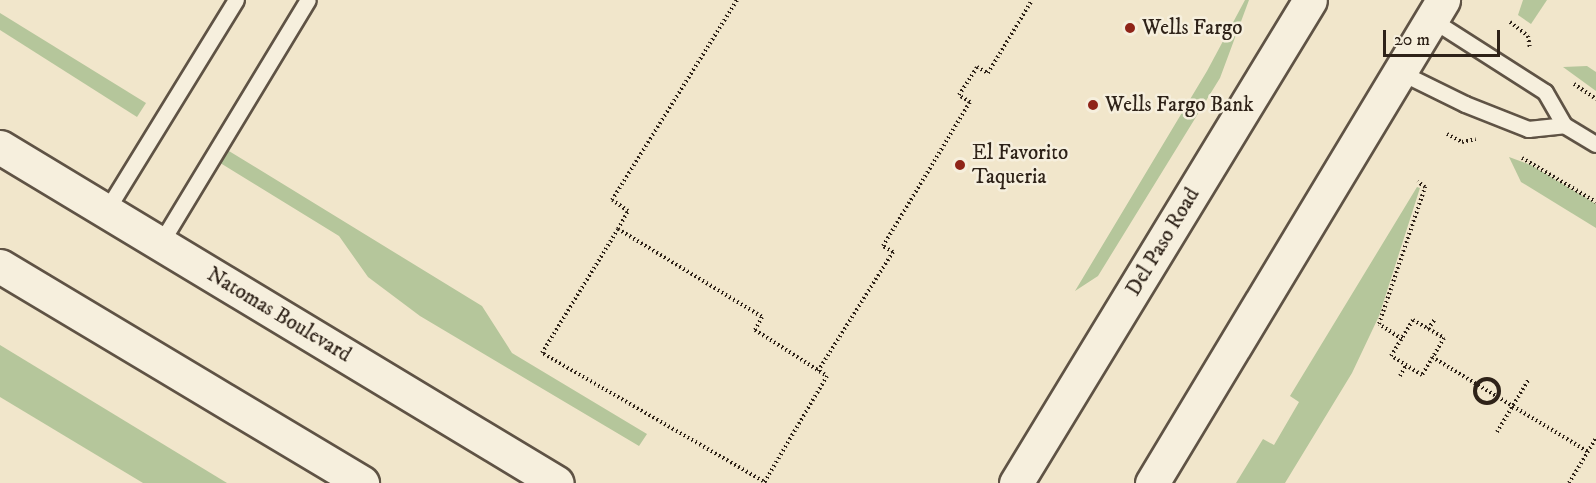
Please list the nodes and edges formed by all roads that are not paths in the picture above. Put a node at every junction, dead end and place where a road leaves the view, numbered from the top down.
1 (236, 0) edge
2 (308, 0) edge
3 (1310, 0) edge
4 (1437, 10) edge
5 (1400, 72) junction
6 (1564, 125) junction
7 (1596, 144) edge
8 (0, 147) edge
9 (106, 211) junction
10 (160, 244) junction
11 (0, 266) edge
12 (362, 483) edge
13 (558, 483) edge
14 (1016, 483) edge
15 (1152, 483) edge

1 - 9 lane
2 - 10 lane
3 - 14 main road, Del Paso Road
4 - 5 main road
4 - 6 lane
5 - 6 lane
5 - 15 main road
6 - 7 lane
8 - 9 main road, Natomas Boulevard
9 - 10 main road, Natomas Boulevard
10 - 13 main road, Natomas Boulevard
11 - 12 main road

